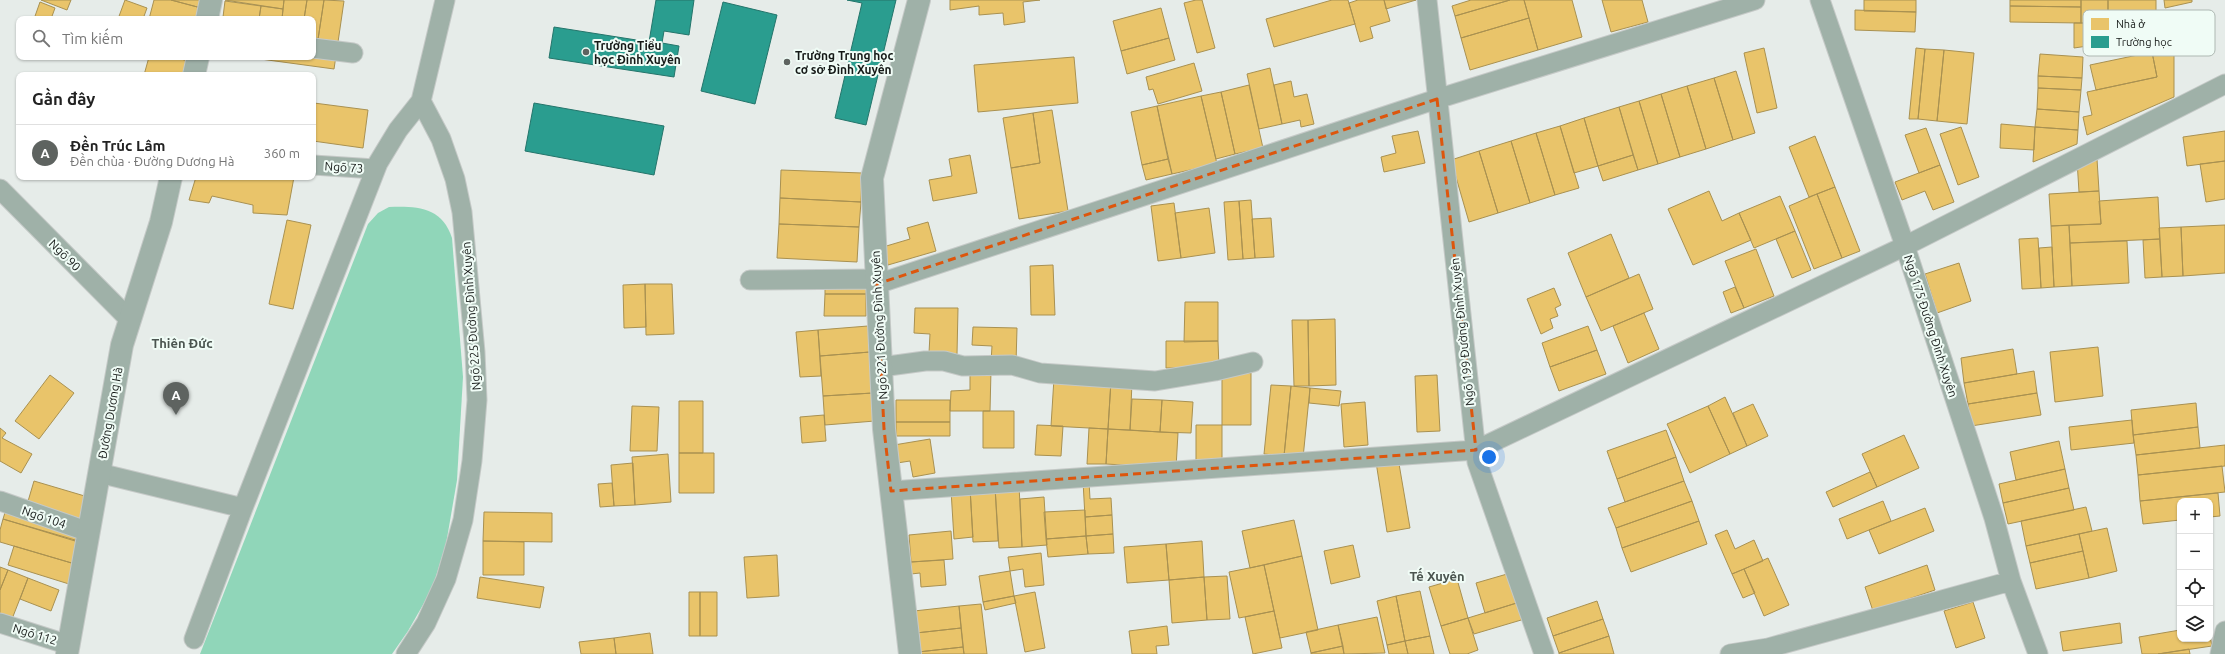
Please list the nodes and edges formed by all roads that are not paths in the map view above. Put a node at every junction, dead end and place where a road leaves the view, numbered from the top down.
1 (211, 0) edge
2 (445, 0) edge
3 (919, 0) edge
4 (1427, 0) edge
5 (1755, 0) edge
6 (1820, 0) edge
7 (208, 16) edge
8 (316, 48) edge
9 (353, 53) dead end
10 (197, 60) edge
11 (195, 72) edge
12 (2225, 84) edge
13 (1437, 99) junction
14 (421, 101) junction
15 (316, 164) edge
16 (375, 169) junction
17 (170, 180) edge
18 (0, 189) edge
19 (1905, 246) junction
20 (750, 280) dead end
21 (877, 282) junction
22 (130, 320) junction
23 (1253, 362) dead end
24 (881, 367) junction
25 (1476, 450) junction
26 (99, 473) junction
27 (891, 491) junction
28 (0, 502) edge
29 (243, 508) junction
30 (89, 532) junction
31 (2011, 581) junction
32 (0, 623) edge
33 (2225, 631) edge
34 (194, 639) dead end
35 (68, 649) edge
36 (406, 654) edge
37 (910, 654) edge
38 (1544, 654) edge
39 (1730, 654) edge
40 (2038, 654) edge
41 (2220, 654) edge

1 - 7 street
2 - 14 street
3 - 21 street, Ngõ 221 Đường Đình Xuyên
4 - 13 street, Ngõ 199 Đường Đình Xuyên
5 - 13 street
6 - 19 street, Ngõ 175 Đường Đình Xuyên
8 - 9 street
10 - 11 street
12 - 19 street
13 - 21 street
13 - 25 street, Ngõ 199 Đường Đình Xuyên
14 - 16 street
14 - 36 street, Ngõ 225 Đường Đình Xuyên
15 - 16 street, Ngõ 73
16 - 29 street
17 - 22 street, Đường Dương Hà
18 - 22 street, Ngõ 90
19 - 25 street
19 - 31 street, Ngõ 175 Đường Đình Xuyên
20 - 21 street
21 - 24 street, Ngõ 221 Đường Đình Xuyên
22 - 26 street, Đường Dương Hà
23 - 24 street
24 - 27 street, Ngõ 221 Đường Đình Xuyên
25 - 27 street
25 - 38 street, Ngõ 199 Đường Đình Xuyên
26 - 29 street
26 - 30 street, Đường Dương Hà
27 - 37 street, Ngõ 221 Đường Đình Xuyên
28 - 30 street, Ngõ 104
29 - 34 street
30 - 35 street, Đường Dương Hà
31 - 39 street
31 - 40 street, Ngõ 175 Đường Đình Xuyên
32 - 35 street, Ngõ 112
33 - 41 street

